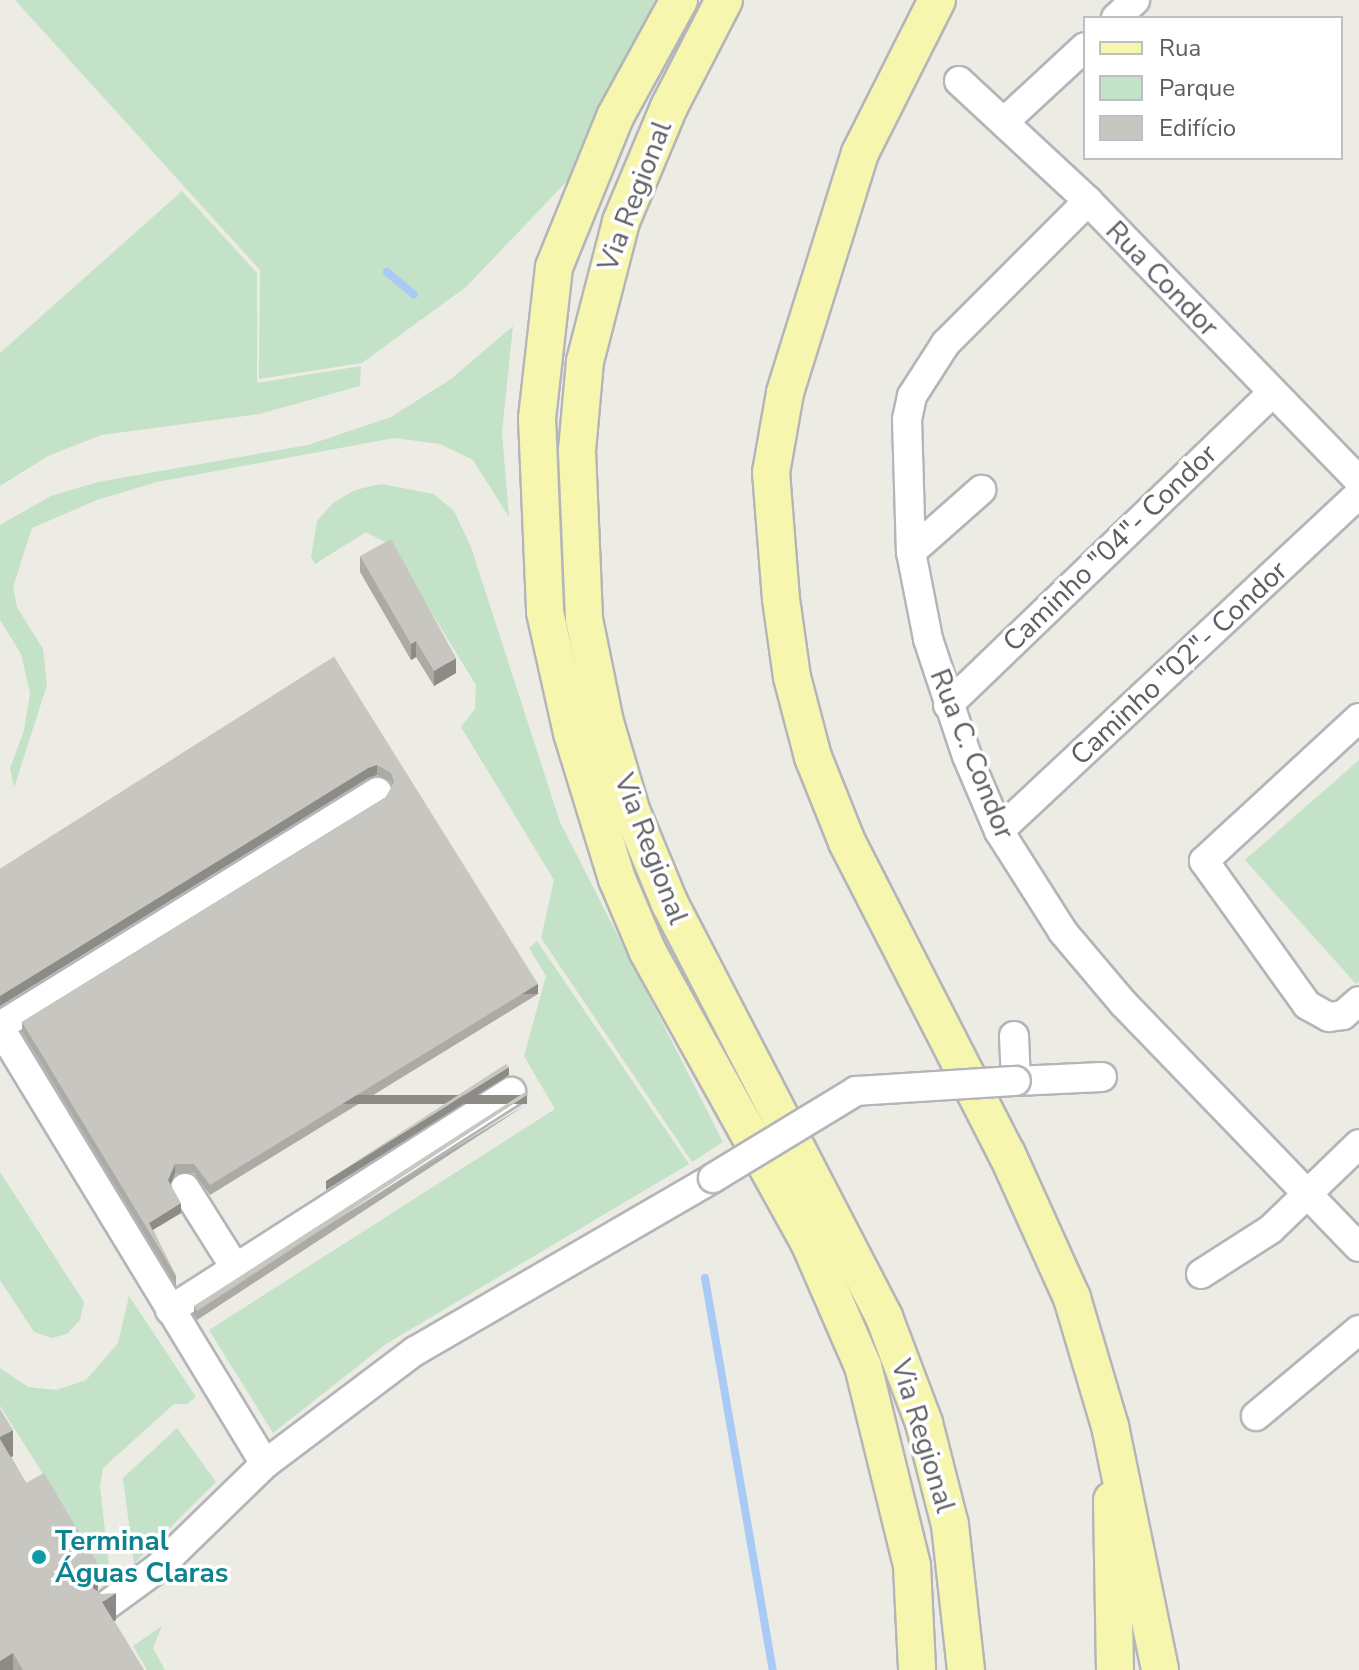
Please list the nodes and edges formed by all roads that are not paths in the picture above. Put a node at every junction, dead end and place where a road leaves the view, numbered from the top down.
1 (679, 0) edge
2 (724, 0) edge
3 (937, 0) edge
4 (1135, 0) edge
5 (1118, 16) edge
6 (1083, 49) edge
7 (959, 81) dead end
8 (1004, 122) junction
9 (1088, 201) junction
10 (1273, 392) junction
11 (1359, 481) edge
12 (981, 490) dead end
13 (1359, 494) edge
14 (911, 552) junction
15 (948, 705) junction
16 (1359, 718) edge
17 (377, 792) dead end
18 (999, 831) junction
19 (1359, 1001) edge
20 (0, 1027) edge
21 (1014, 1036) dead end
22 (1102, 1077) dead end
23 (1016, 1081) junction
24 (511, 1092) dead end
25 (1359, 1144) edge
26 (185, 1188) dead end
27 (1308, 1196) junction
28 (1359, 1247) edge
29 (236, 1269) junction
30 (1201, 1274) dead end
31 (170, 1310) junction
32 (1359, 1330) edge
33 (1256, 1416) dead end
34 (1110, 1426) junction
35 (265, 1464) junction
36 (107, 1605) edge
37 (919, 1664) edge
38 (1163, 1665) edge
39 (966, 1670) edge
40 (1115, 1670) edge

1 - 37 main road
2 - 39 main road, Via Regional
3 - 34 main road
4 - 5 street
6 - 8 street
7 - 8 street, Rua Condor
8 - 9 street, Rua Condor
9 - 10 street, Rua Condor
9 - 14 street, Rua C. Condor
10 - 11 street, Rua Condor
10 - 15 street, Caminho "04"- Condor
12 - 14 street
13 - 18 street, Caminho "02"- Condor
14 - 15 street, Rua C. Condor
15 - 18 street, Rua C. Condor
16 - 19 street
17 - 20 street
18 - 27 street, Rua C. Condor
20 - 31 street
21 - 23 street
22 - 23 street
23 - 35 street, bridge
24 - 29 street
25 - 27 street
26 - 29 street
27 - 28 street, Rua C. Condor
27 - 30 street
29 - 31 street
31 - 35 street
32 - 33 street
34 - 38 main road
34 - 40 main road
35 - 36 street

